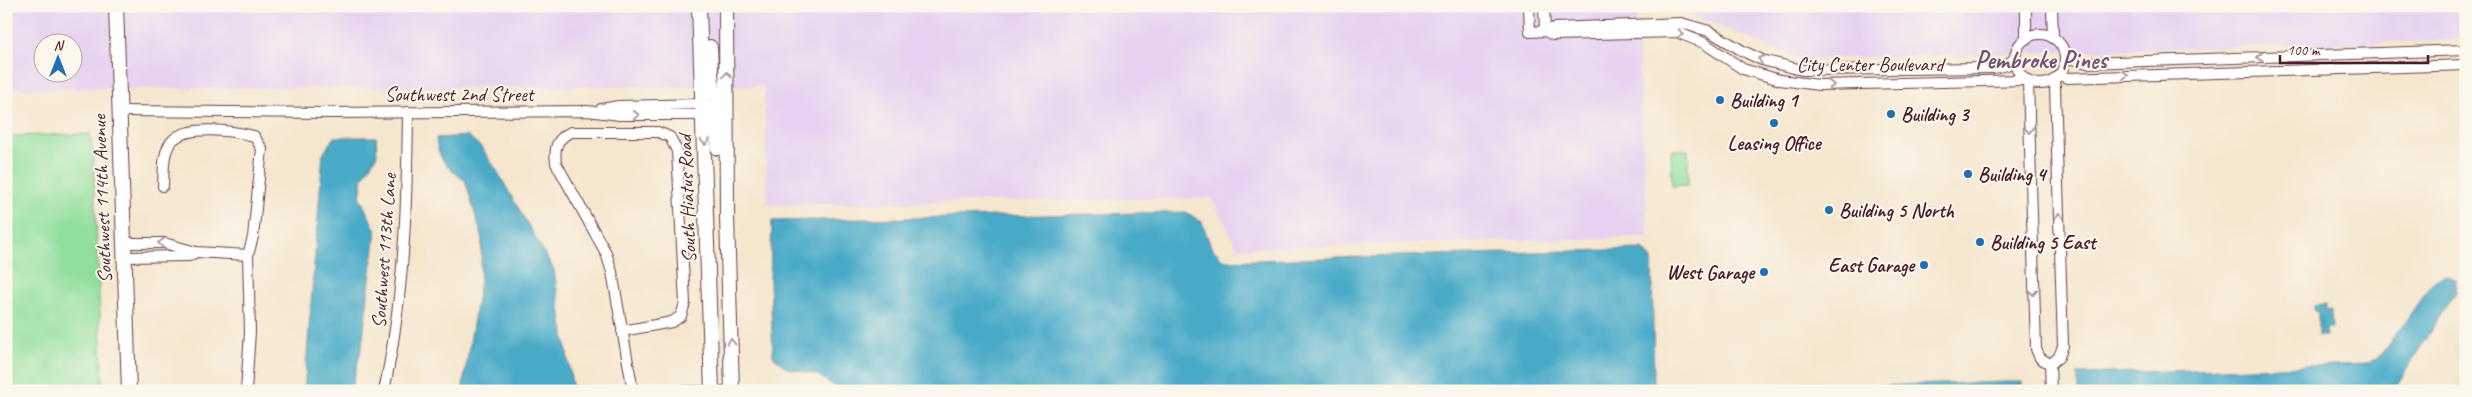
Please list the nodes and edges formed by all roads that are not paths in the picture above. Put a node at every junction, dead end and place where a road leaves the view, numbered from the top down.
1 (116, 6) edge
2 (726, 6) edge
3 (1529, 6) edge
4 (1544, 6) edge
5 (2026, 6) edge
6 (2052, 6) edge
7 (700, 13) edge
8 (1545, 31) junction
9 (2053, 38) junction
10 (2026, 39) junction
11 (2466, 50) edge
12 (2316, 55) junction
13 (2065, 57) junction
14 (2015, 58) junction
15 (2466, 65) edge
16 (2316, 70) junction
17 (2056, 78) junction
18 (2027, 81) junction
19 (704, 110) junction
20 (119, 111) junction
21 (408, 112) junction
22 (726, 115) junction
23 (163, 186) dead end
24 (727, 217) junction
25 (124, 250) junction
26 (196, 252) junction
27 (248, 255) junction
28 (622, 331) junction
29 (2050, 364) junction
30 (712, 390) edge
31 (129, 391) edge
32 (246, 391) edge
33 (384, 391) edge
34 (633, 391) edge
35 (676, 391) edge
36 (728, 391) edge
37 (732, 391) edge
38 (2051, 391) edge

1 - 20 main road, Southwest 114th Avenue
22 -> 2 main road, South Hiatus Road
3 - 8 street, City Center Boulevard
4 - 8 street
5 - 10 street
6 - 9 street
7 - 19 main road, South Hiatus Road
7 - 22 main road
14 -> 8 street, City Center Boulevard
8 -> 18 street, City Center Boulevard
9 - 10 street
9 - 13 street
10 - 14 street
11 - 12 street
12 -> 13 street
12 - 16 street
13 - 17 street
14 - 18 street
15 - 16 street
17 -> 16 street
17 - 18 street
29 -> 17 street
18 -> 29 street
19 - 21 street, Southwest 2nd Street
19 - 24 main road
19 -> 30 main road, South Hiatus Road
20 - 21 street, Southwest 2nd Street
20 - 25 main road, Southwest 114th Avenue
21 - 33 street, Southwest 113th Lane
22 - 24 main road, South Hiatus Road
23 - 27 street
37 -> 24 main road, South Hiatus Road
25 - 26 street
26 -> 25 street
25 - 31 main road, Southwest 114th Avenue
26 - 27 street
27 - 32 street
28 - 28 street
28 - 34 street
29 - 38 street
30 - 35 street
30 - 36 street

